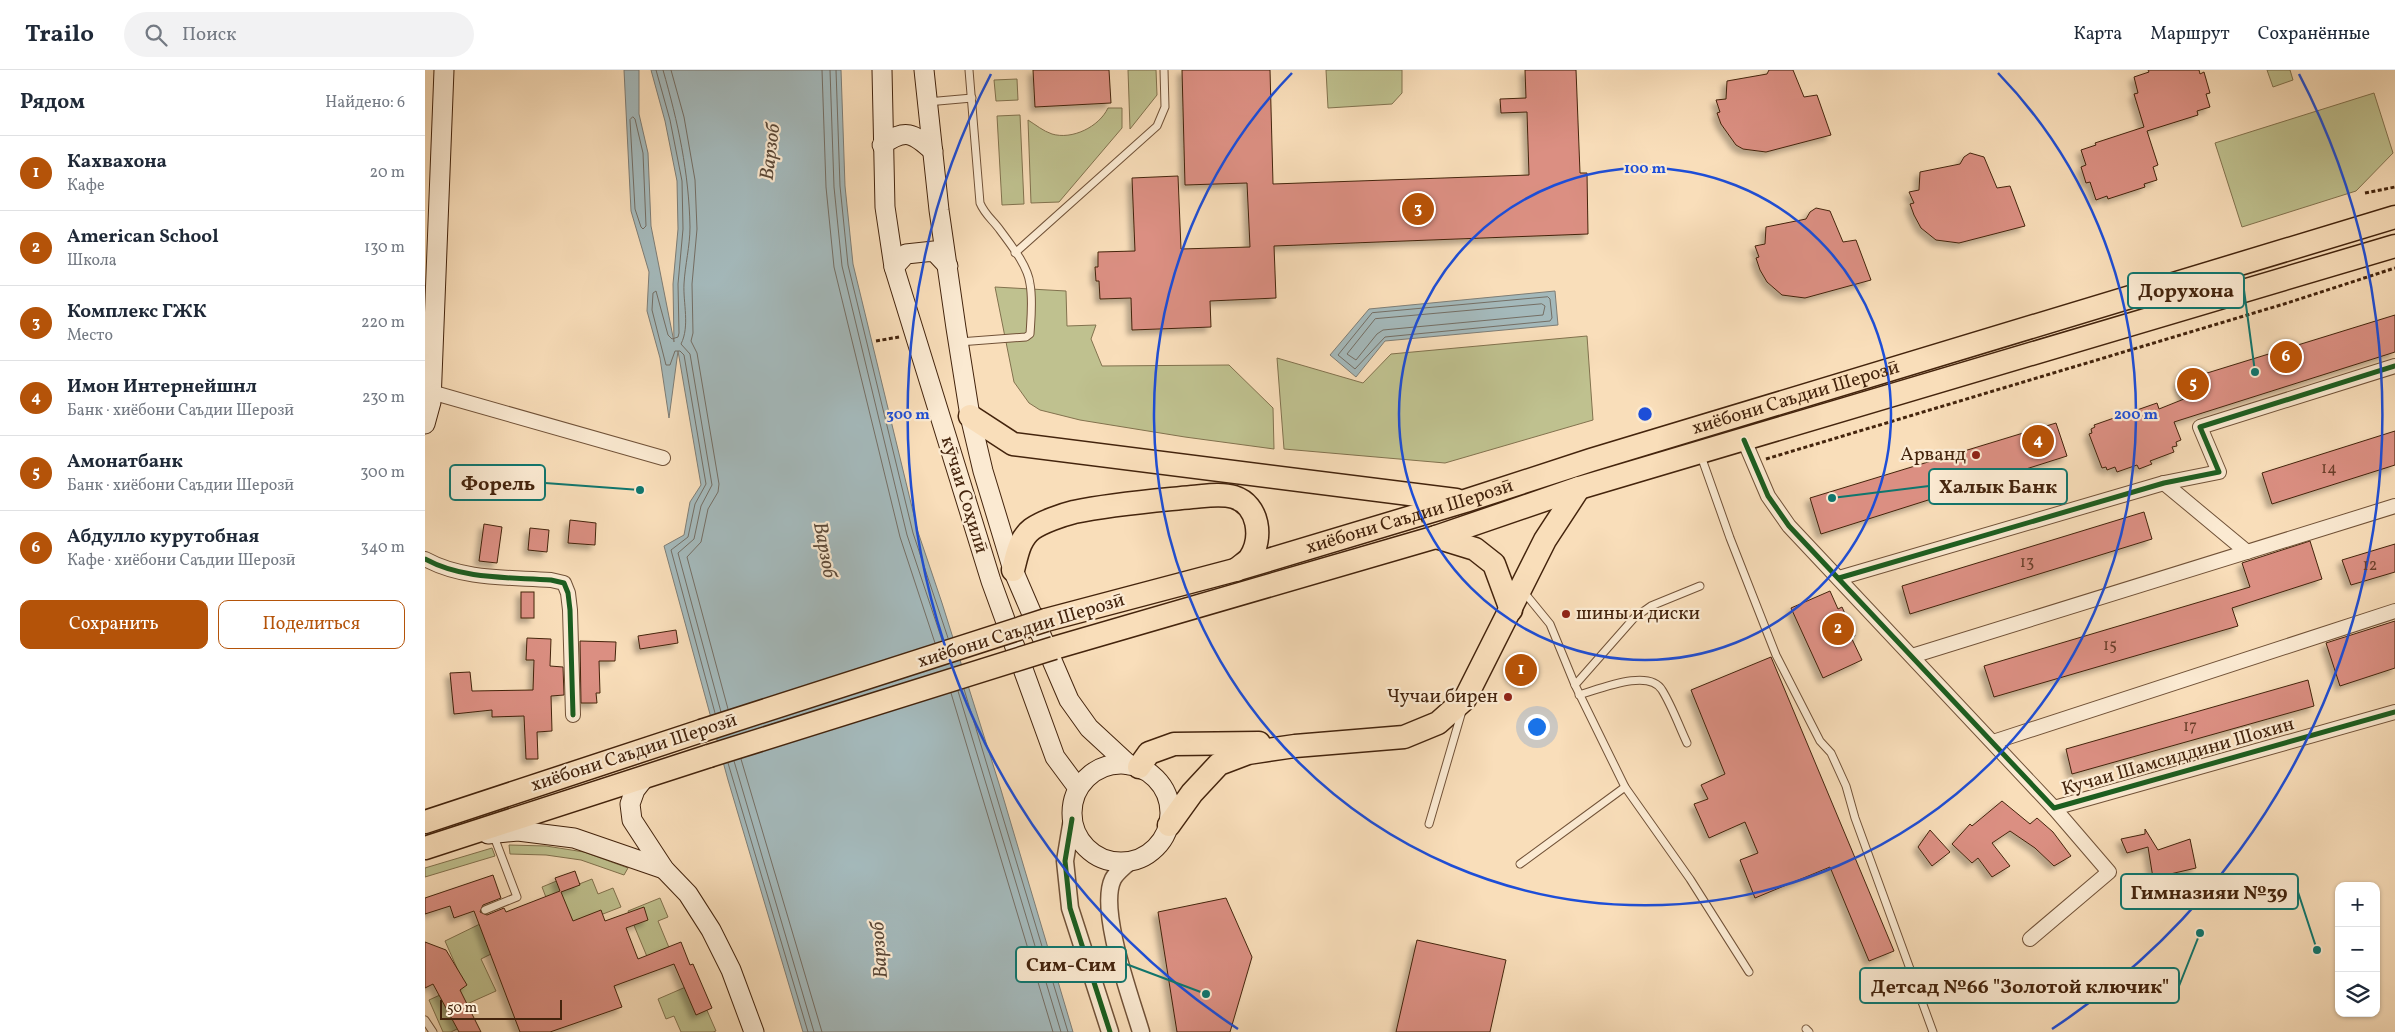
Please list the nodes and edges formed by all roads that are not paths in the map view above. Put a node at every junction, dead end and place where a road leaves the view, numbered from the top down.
1 (444, 70) edge
2 (882, 70) edge
3 (924, 70) edge
4 (969, 70) edge
5 (1164, 70) edge
6 (972, 98) junction
7 (927, 102) junction
8 (882, 145) junction
9 (933, 151) junction
10 (2395, 217) edge
11 (2395, 246) edge
12 (1015, 253) junction
13 (947, 266) junction
14 (894, 267) junction
15 (430, 300) edge
16 (959, 342) junction
17 (2395, 366) edge
18 (431, 392) junction
19 (970, 416) junction
20 (425, 424) edge
21 (1744, 440) junction
22 (1701, 453) junction
23 (663, 458) dead end
24 (2164, 483) junction
25 (1579, 488) junction
26 (1465, 501) junction
27 (2395, 506) edge
28 (1436, 537) junction
29 (2247, 552) junction
30 (425, 559) edge
31 (1013, 570) junction
32 (1235, 570) junction
33 (1839, 578) junction
34 (1700, 586) dead end
35 (1521, 589) junction
36 (1511, 610) junction
37 (2395, 611) edge
38 (1912, 656) junction
39 (1575, 685) junction
40 (1579, 695) junction
41 (1465, 699) junction
42 (2395, 712) edge
43 (573, 715) dead end
44 (1993, 742) junction
45 (1687, 743) dead end
46 (1295, 746) junction
47 (1134, 766) junction
48 (646, 776) junction
49 (1078, 788) junction
50 (1625, 788) junction
51 (2054, 808) junction
52 (463, 809) junction
53 (1072, 818) junction
54 (425, 822) edge
55 (1429, 824) dead end
56 (1169, 825) junction
57 (482, 833) junction
58 (425, 848) edge
59 (1129, 862) junction
60 (1520, 864) dead end
61 (664, 868) junction
62 (485, 910) dead end
63 (2030, 939) dead end
64 (1749, 972) dead end
65 (425, 1020) edge
66 (433, 1032) edge
67 (755, 1032) edge
68 (1110, 1032) edge
69 (1141, 1032) edge
70 (1933, 1032) edge

1 - 15 main road
2 - 8 main road, кӯчаи Соҳилӣ
3 - 7 main road, кӯчаи Соҳилӣ
4 - 6 lane
5 - 12 lane
6 - 7 lane
6 - 12 lane
7 - 9 main road, кӯчаи Соҳилӣ
8 - 9 main road
8 - 14 main road, кӯчаи Соҳилӣ
9 - 13 main road, кӯчаи Соҳилӣ
10 - 26 highway, хиёбони Саъдии Шерозӣ
11 - 21 highway, хиёбони Саъдии Шерозӣ
12 - 16 lane
13 - 14 main road
13 - 16 main road, кӯчаи Соҳилӣ
14 - 49 main road, кӯчаи Соҳилӣ
15 - 18 main road
16 - 19 main road, кӯчаи Соҳилӣ
17 - 24 street
18 - 20 main road
18 - 23 street
19 - 26 highway
19 - 31 main road, кӯчаи Соҳилӣ
21 - 22 highway, хиёбони Саъдии Шерозӣ
21 - 33 street, Кучаи Шамсиддини Шохин
22 - 25 highway, хиёбони Саъдии Шерозӣ
22 - 70 lane
24 - 29 street
24 - 33 street
25 - 28 highway, хиёбони Саъдии Шерозӣ
25 - 35 highway
26 - 32 highway, хиёбони Саъдии Шерозӣ
27 - 29 street
28 - 36 highway
28 - 48 highway, хиёбони Саъдии Шерозӣ, bridge
29 - 38 street
30 - 43 street
31 - 32 highway
31 - 47 main road, кӯчаи Соҳилӣ
32 - 52 highway, хиёбони Саъдии Шерозӣ, bridge
33 - 38 street, Кучаи Шамсиддини Шохин
34 - 39 lane
35 - 36 highway
35 - 39 lane
36 - 41 highway
37 - 44 street
38 - 44 street, Кучаи Шамсиддини Шохин
39 - 40 lane
40 - 45 lane
40 - 50 lane
41 - 46 highway
41 - 55 lane
42 - 51 street, Кучаи Шамсиддини Шохин
44 - 51 street, Кучаи Шамсиддини Шохин
46 - 47 highway
46 - 56 highway
47 - 49 main road
47 - 56 main road
48 - 57 highway, хиёбони Саъдии Шерозӣ
48 - 61 main road
49 - 53 main road
50 - 60 lane
50 - 64 lane
51 - 63 street
52 - 54 highway, хиёбони Саъдии Шерозӣ
52 - 57 highway
53 - 59 main road
53 - 68 street
56 - 59 main road
57 - 58 highway, хиёбони Саъдии Шерозӣ
57 - 61 main road
57 - 62 lane
59 - 69 street
61 - 67 main road
65 - 66 lane

